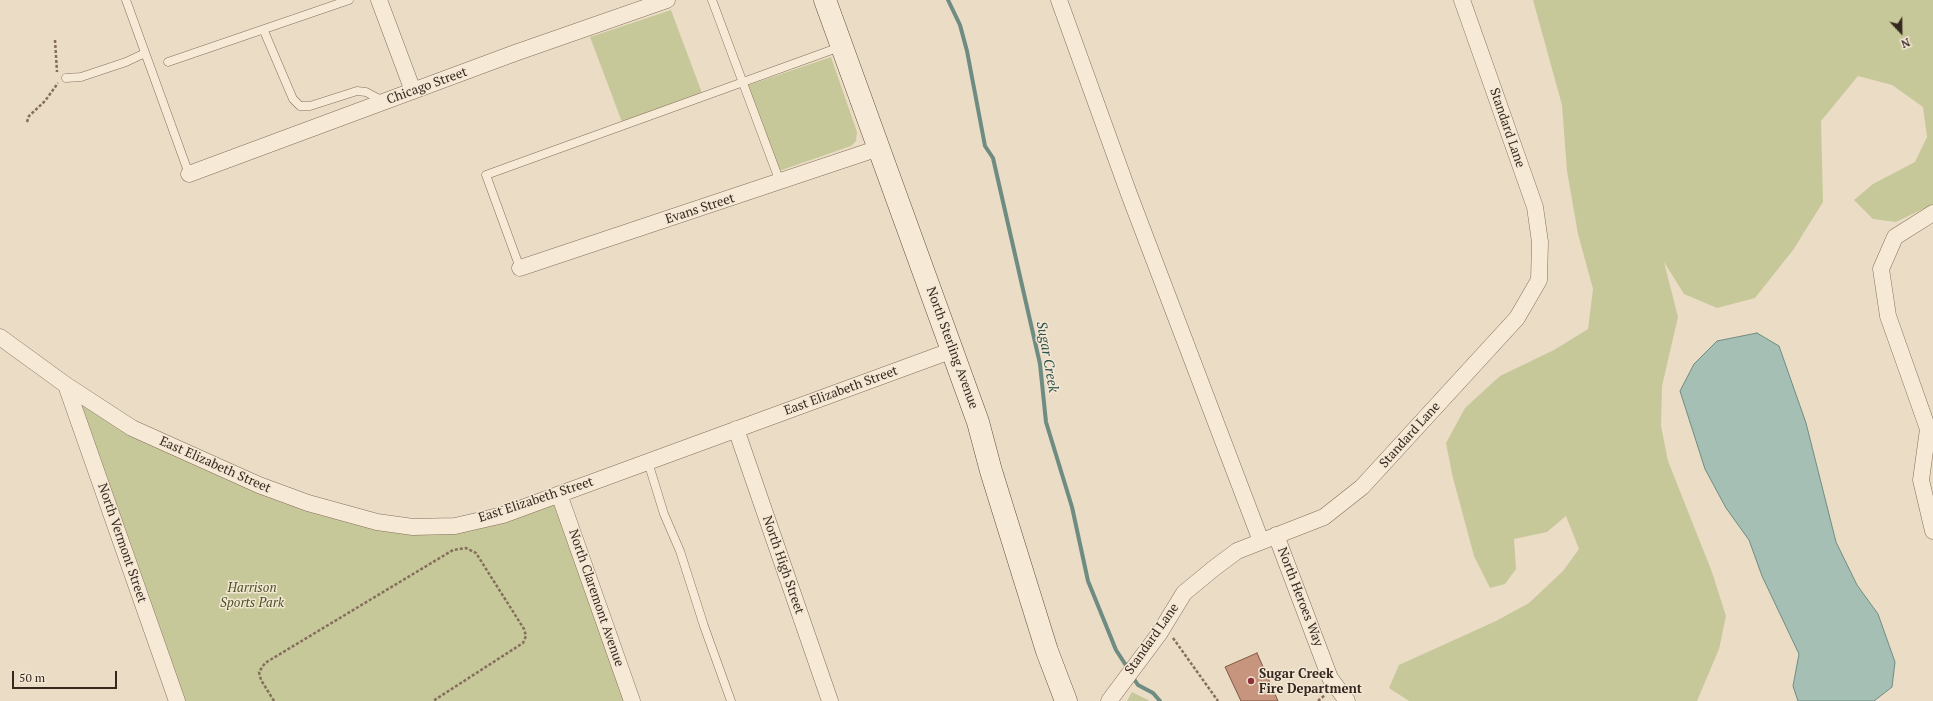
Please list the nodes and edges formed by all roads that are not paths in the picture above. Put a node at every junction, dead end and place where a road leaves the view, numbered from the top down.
1 (126, 0) edge
2 (349, 0) edge
3 (380, 0) edge
4 (667, 0) edge
5 (712, 0) edge
6 (824, 0) edge
7 (1059, 0) edge
8 (1462, 0) edge
9 (264, 31) junction
10 (841, 47) junction
11 (145, 53) junction
12 (168, 62) dead end
13 (66, 78) dead end
14 (743, 83) junction
15 (413, 91) junction
16 (383, 102) junction
17 (879, 148) junction
18 (190, 174) joint
19 (780, 182) junction
20 (1933, 213) edge
21 (520, 268) joint
22 (0, 337) edge
23 (953, 350) junction
24 (66, 385) junction
25 (736, 429) junction
26 (648, 462) junction
27 (559, 494) junction
28 (1933, 531) edge
29 (1276, 535) junction
30 (1261, 541) junction
31 (1110, 698) edge
32 (177, 701) edge
33 (632, 701) edge
34 (731, 701) edge
35 (830, 701) edge
36 (1066, 701) edge
37 (1347, 701) edge

1 - 11 lane
2 - 9 lane
3 - 15 street
4 - 15 street, Chicago Street
5 - 14 lane
6 - 10 main road, North Sterling Avenue
7 - 30 street
8 - 29 street, Standard Lane
9 - 12 lane
9 - 16 lane
10 - 14 lane
10 - 17 main road, North Sterling Avenue
11 - 13 lane
11 - 18 lane
14 - 19 lane
14 - 21 lane
15 - 16 street, Chicago Street
16 - 18 street, Chicago Street
17 - 19 street, Evans Street
17 - 23 main road, North Sterling Avenue
19 - 21 street, Evans Street
20 - 28 street
22 - 24 street, East Elizabeth Street
23 - 25 street, East Elizabeth Street
23 - 36 main road, North Sterling Avenue
24 - 27 street, East Elizabeth Street
24 - 32 street, North Vermont Street
25 - 26 street, East Elizabeth Street
25 - 35 street, North High Street
26 - 27 street, East Elizabeth Street
26 - 34 lane
27 - 33 street, North Claremont Avenue
29 - 30 street, Standard Lane
29 - 37 street, North Heroes Way
30 - 31 street, Standard Lane

